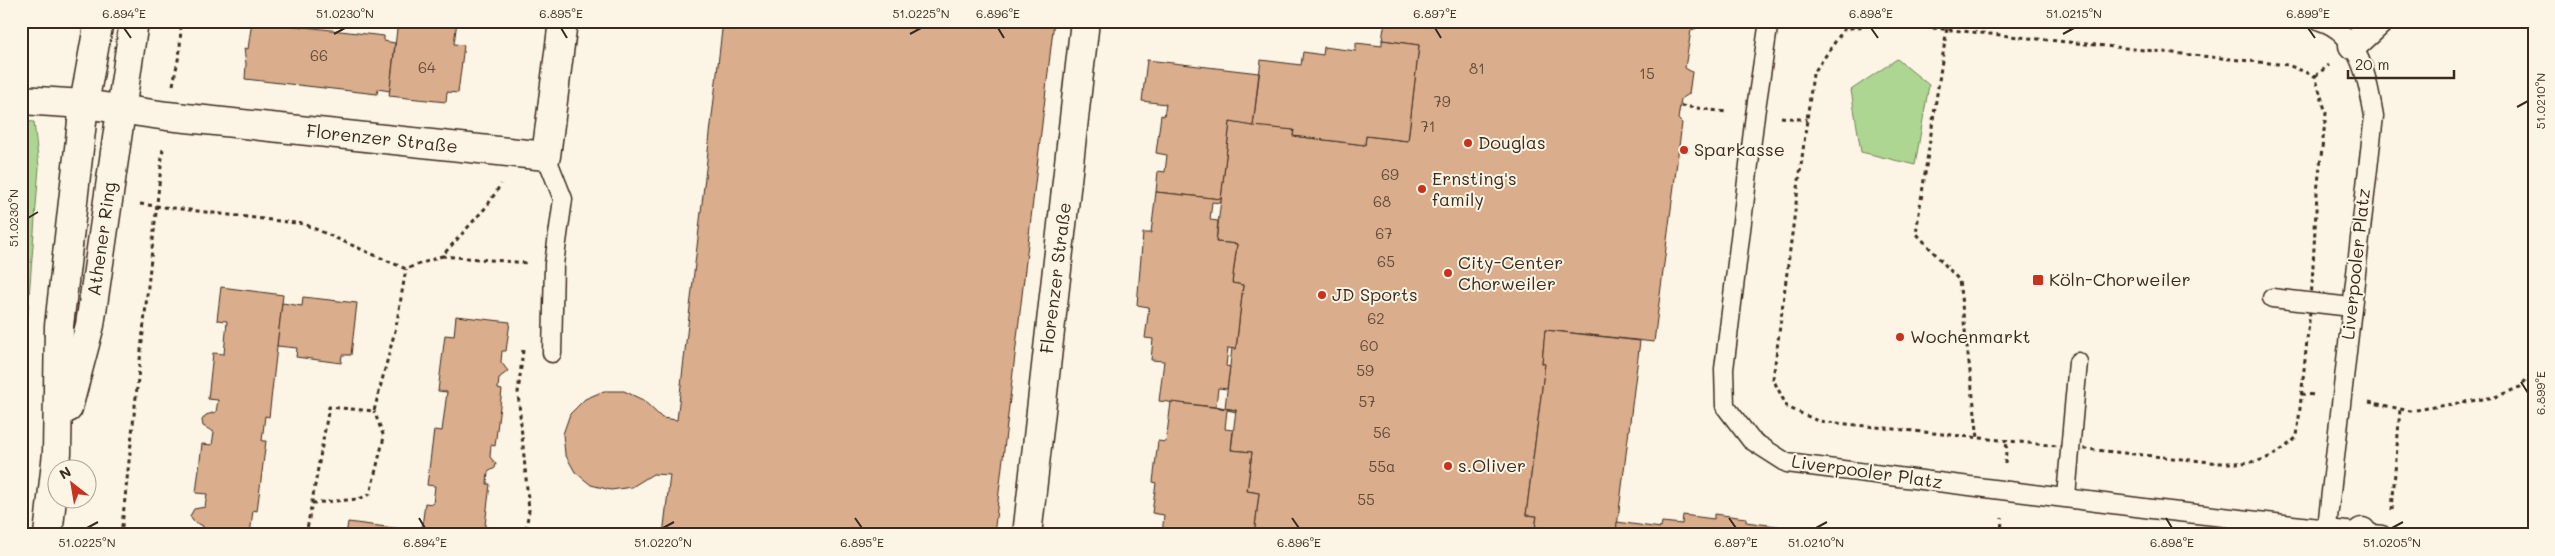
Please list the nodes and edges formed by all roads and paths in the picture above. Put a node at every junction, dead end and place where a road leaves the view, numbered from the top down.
1 (99, 21) edge
2 (134, 21) edge
3 (181, 21) edge
4 (563, 21) edge
5 (1085, 21) edge
6 (1769, 21) edge
7 (1948, 21) edge
8 (2320, 21) edge
9 (2379, 21) edge
10 (1946, 29) junction
11 (2353, 45) junction
12 (21, 100) edge
13 (84, 104) junction
14 (122, 109) junction
15 (167, 116) junction
16 (534, 155) junction
17 (157, 206) junction
18 (442, 256) junction
19 (406, 269) junction
20 (530, 272) dead end
21 (2272, 298) dead end
22 (2311, 302) junction
23 (2351, 307) junction
24 (523, 347) dead end
25 (552, 353) dead end
26 (2078, 362) dead end
27 (2534, 370) edge
28 (2301, 394) junction
29 (2341, 397) junction
30 (2400, 409) junction
31 (374, 411) junction
32 (1978, 438) junction
33 (2070, 448) junction
34 (57, 453) junction
35 (2066, 496) junction
36 (312, 503) junction
37 (2391, 515) dead end
38 (2327, 527) junction
39 (2369, 534) edge
40 (48, 535) edge
41 (121, 535) edge
42 (306, 535) edge
43 (525, 535) edge
44 (1026, 535) edge

1 - 13 street, Athener Ring
2 - 14 street, Athener Ring
3 - 15 path
4 - 16 street
5 - 44 street, Florenzer Straße
6 - 35 lane, Liverpooler Platz
7 - 10 path
8 - 11 lane, Liverpooler Platz
9 - 11 street
10 - 22 path
10 - 32 path
10 - 32 path
11 - 23 lane, Liverpooler Platz
12 - 13 street, Florenzer Straße
13 - 14 street, Florenzer Straße
13 - 34 street, Athener Ring
14 - 15 street, Florenzer Straße
14 - 34 street, Athener Ring
15 - 16 street, Florenzer Straße
15 - 17 path
16 - 18 path
16 - 25 lane
17 - 19 path
17 - 41 path
18 - 19 path
18 - 20 path
19 - 31 path
21 - 22 lane
22 - 23 lane
22 - 28 path
23 - 29 lane, Liverpooler Platz
24 - 43 path
26 - 33 lane
27 - 30 path
28 - 29 path
28 - 33 path
29 - 30 path
29 - 38 lane, Liverpooler Platz
30 - 37 path
31 - 36 path
31 - 36 path
32 - 33 path
33 - 35 lane
34 - 40 street, Athener Ring
35 - 38 lane, Liverpooler Platz
36 - 42 path
38 - 39 lane, Liverpooler Platz

